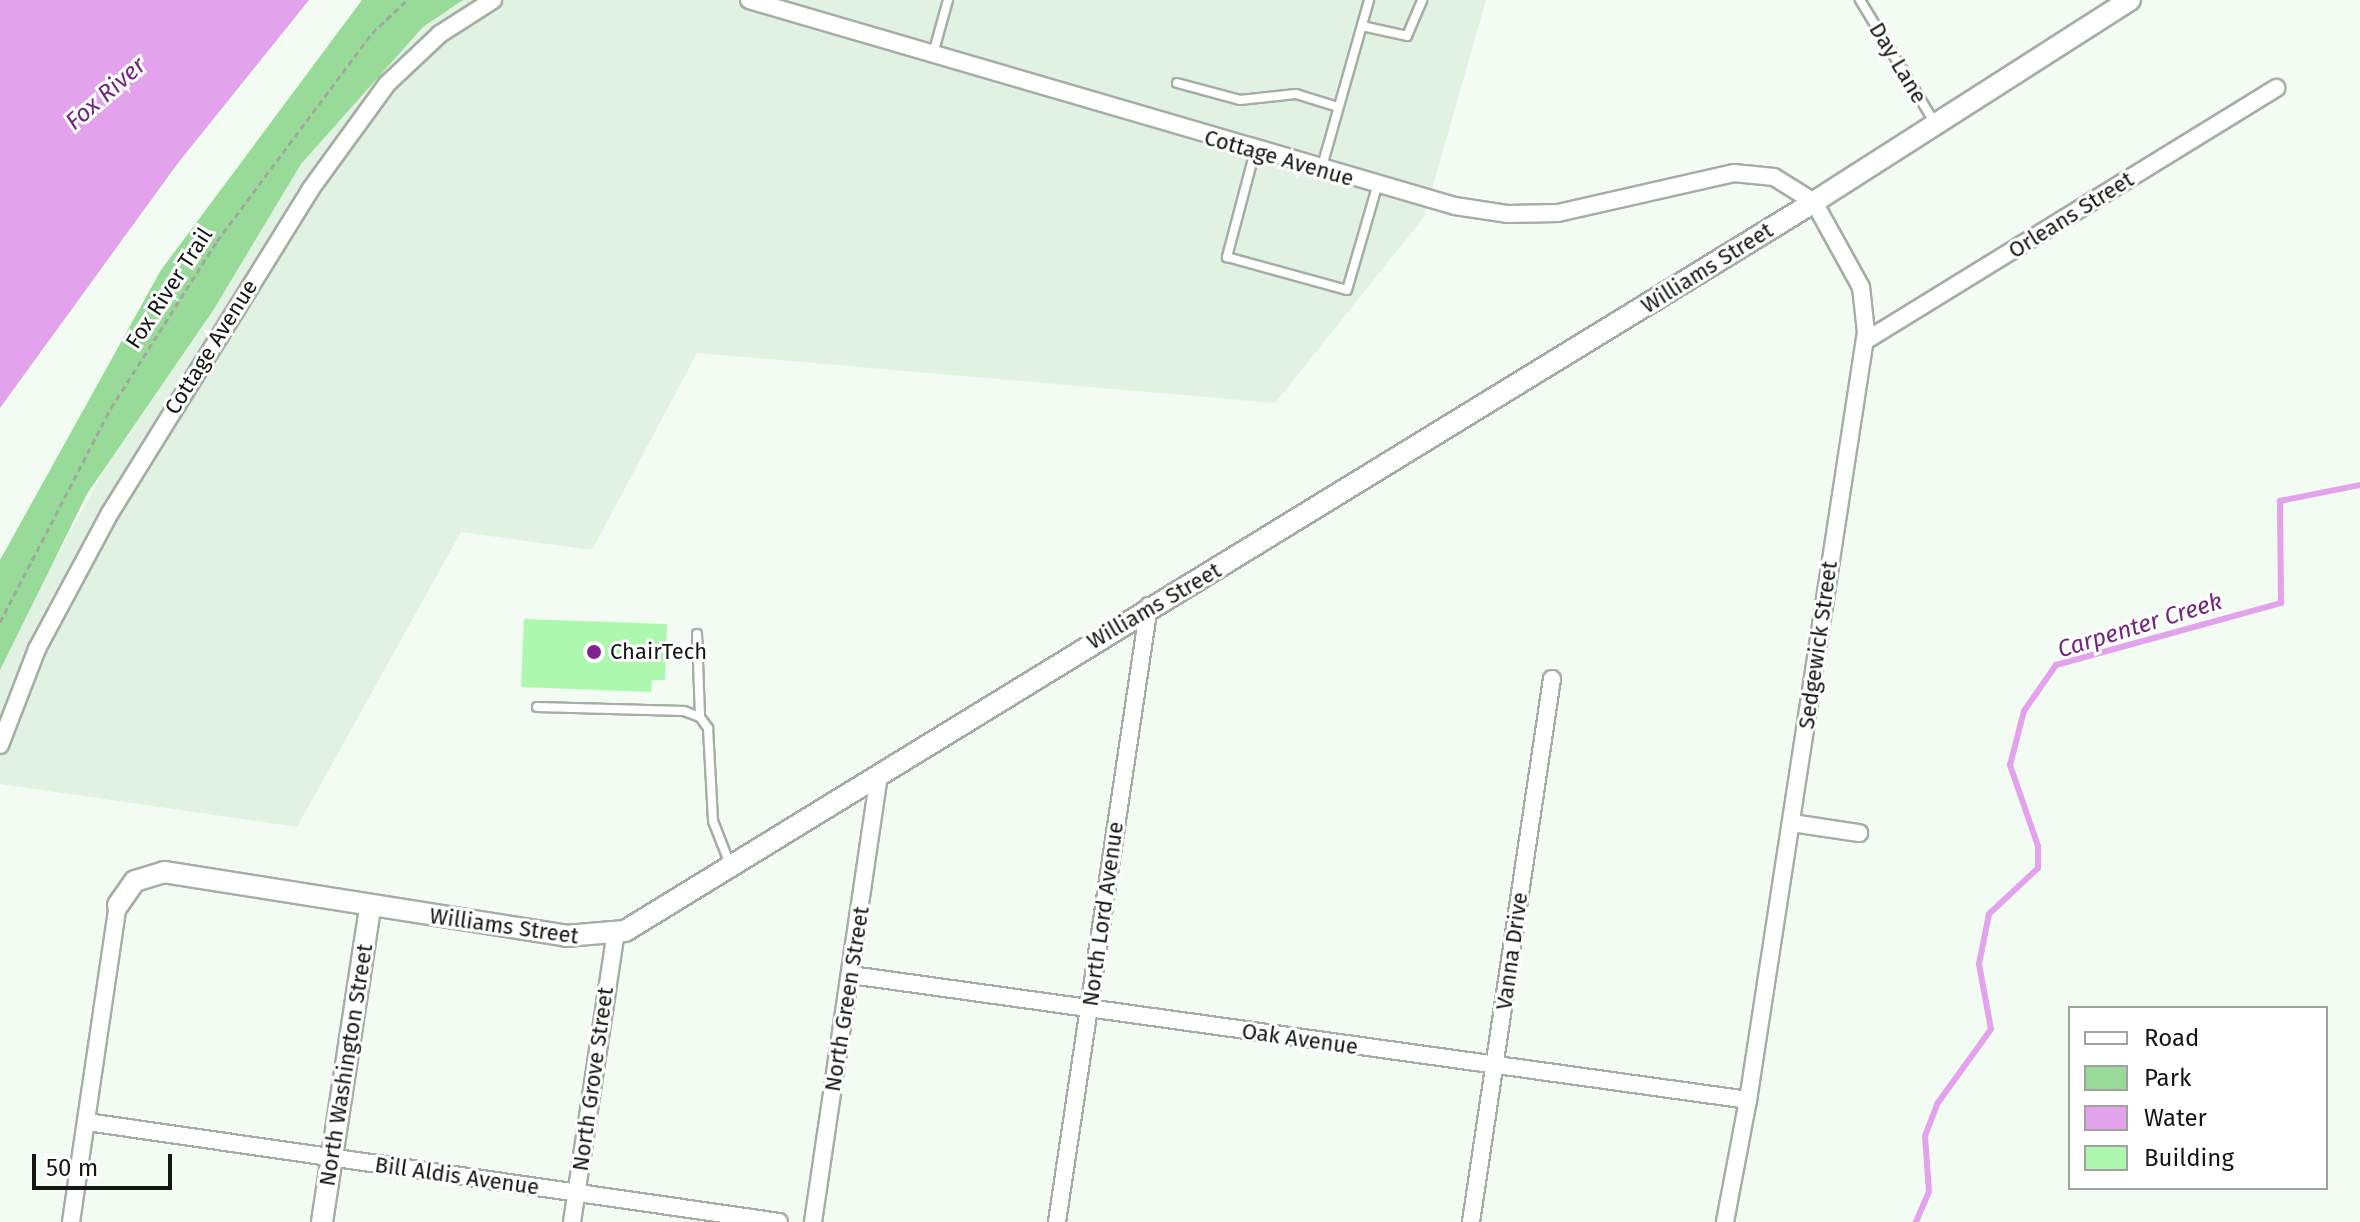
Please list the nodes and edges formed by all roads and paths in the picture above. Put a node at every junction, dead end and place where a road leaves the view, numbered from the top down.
1 (407, 0) edge
2 (493, 0) edge
3 (749, 0) edge
4 (948, 0) edge
5 (1369, 0) edge
6 (1422, 0) edge
7 (1860, 0) edge
8 (2130, 0) edge
9 (1362, 26) junction
10 (933, 55) junction
11 (1177, 83) dead end
12 (2276, 88) dead end
13 (1338, 107) junction
14 (1936, 126) junction
15 (1255, 151) junction
16 (1320, 170) junction
17 (1377, 187) junction
18 (1814, 202) junction
19 (1865, 341) junction
20 (1149, 606) junction
21 (0, 622) edge
22 (697, 634) dead end
23 (1552, 679) dead end
24 (537, 707) dead end
25 (700, 717) junction
26 (0, 745) edge
27 (879, 776) junction
28 (1792, 823) junction
29 (1859, 833) dead end
30 (731, 868) junction
31 (118, 905) joint
32 (370, 908) junction
33 (615, 936) junction
34 (851, 975) junction
35 (1089, 1009) junction
36 (1495, 1066) junction
37 (1748, 1100) junction
38 (87, 1122) junction
39 (332, 1159) junction
40 (576, 1193) junction
41 (71, 1222) edge
42 (322, 1222) edge
43 (572, 1222) edge
44 (779, 1222) edge
45 (813, 1222) edge
46 (1057, 1222) edge
47 (1471, 1222) edge
48 (1725, 1222) edge

1 - 21 path, Fox River Trail
2 - 26 street, Cottage Avenue
3 - 10 street, Cottage Avenue
4 - 10 lane
5 - 9 lane
6 - 9 lane
7 - 14 lane, Day Lane
8 - 14 street, Williams Street
9 - 13 lane
10 - 15 street, Cottage Avenue
11 - 13 lane
12 - 19 street, Orleans Street
13 - 16 lane
14 - 18 street, Williams Street
15 - 16 street, Cottage Avenue
15 - 17 lane
16 - 17 street, Cottage Avenue
17 - 18 street, Cottage Avenue
18 - 19 street, Sedgewick Street
18 - 20 street, Williams Street
19 - 28 street, Sedgewick Street
20 - 27 street, Williams Street
20 - 35 street, North Lord Avenue
22 - 25 lane
23 - 36 street, Vanna Drive
24 - 25 lane
25 - 30 lane
27 - 30 street, Williams Street
27 - 34 street, North Green Street
28 - 29 street
28 - 37 street, Sedgewick Street
30 - 33 street, Williams Street
31 - 32 street, Williams Street
31 - 38 street
32 - 33 street, Williams Street
32 - 39 street, North Washington Street
33 - 40 street, North Grove Street
34 - 35 street, Oak Avenue
34 - 45 street, North Green Street
35 - 36 street, Oak Avenue
35 - 46 street, North Lord Avenue
36 - 37 street, Oak Avenue
36 - 47 street, Vanna Drive
37 - 48 street, Sedgewick Street
38 - 39 street, Bill Aldis Avenue
38 - 41 street
39 - 40 street, Bill Aldis Avenue
39 - 42 street, North Washington Street
40 - 43 street, North Grove Street
40 - 44 street, Bill Aldis Avenue

